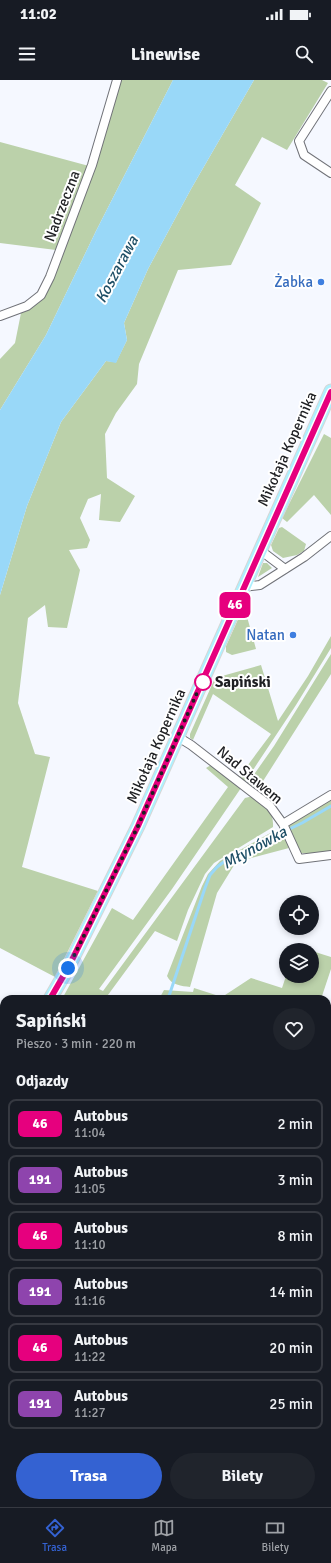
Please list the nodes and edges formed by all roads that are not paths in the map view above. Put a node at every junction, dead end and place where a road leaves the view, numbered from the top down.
1 (118, 80) edge
2 (331, 91) edge
3 (331, 173) edge
4 (0, 316) edge
5 (331, 392) edge
6 (331, 536) edge
7 (260, 550) junction
8 (285, 569) junction
9 (243, 587) junction
10 (178, 737) junction
11 (331, 795) edge
12 (283, 824) junction
13 (331, 855) edge
14 (52, 995) edge

1 - 4 street, Nadrzeczna
2 - 3 street
5 - 7 main road, Mikołaja Kopernika
6 - 8 street
7 - 8 street
7 - 9 main road, Mikołaja Kopernika
8 - 9 street
9 - 10 main road, Mikołaja Kopernika
10 - 12 street, Nad Stawem
10 - 14 main road, Mikołaja Kopernika
11 - 12 street
12 - 13 street, Nad Stawem

